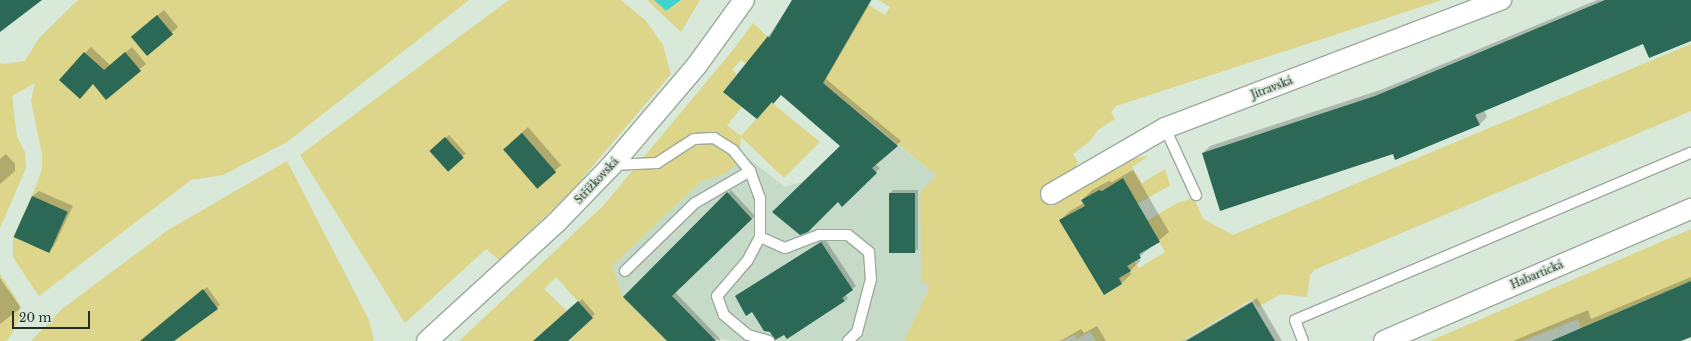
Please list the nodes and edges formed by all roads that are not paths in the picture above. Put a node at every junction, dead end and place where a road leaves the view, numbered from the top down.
1 (744, 0) edge
2 (1501, 0) edge
3 (1165, 128) junction
4 (1691, 153) edge
5 (612, 165) junction
6 (750, 171) junction
7 (1051, 194) dead end
8 (1196, 195) dead end
9 (1691, 209) edge
10 (760, 237) junction
11 (625, 271) dead end
12 (427, 341) edge
13 (769, 341) edge
14 (848, 341) edge
15 (1303, 341) edge
16 (1384, 341) edge

1 - 5 street, Střížkovská
2 - 3 street, Jitravská
3 - 7 street, Jitravská
3 - 8 lane
4 - 15 lane
5 - 6 lane
5 - 12 street, Střížkovská
6 - 10 lane
6 - 11 lane
9 - 16 street, Habartická
10 - 13 lane
10 - 14 lane

